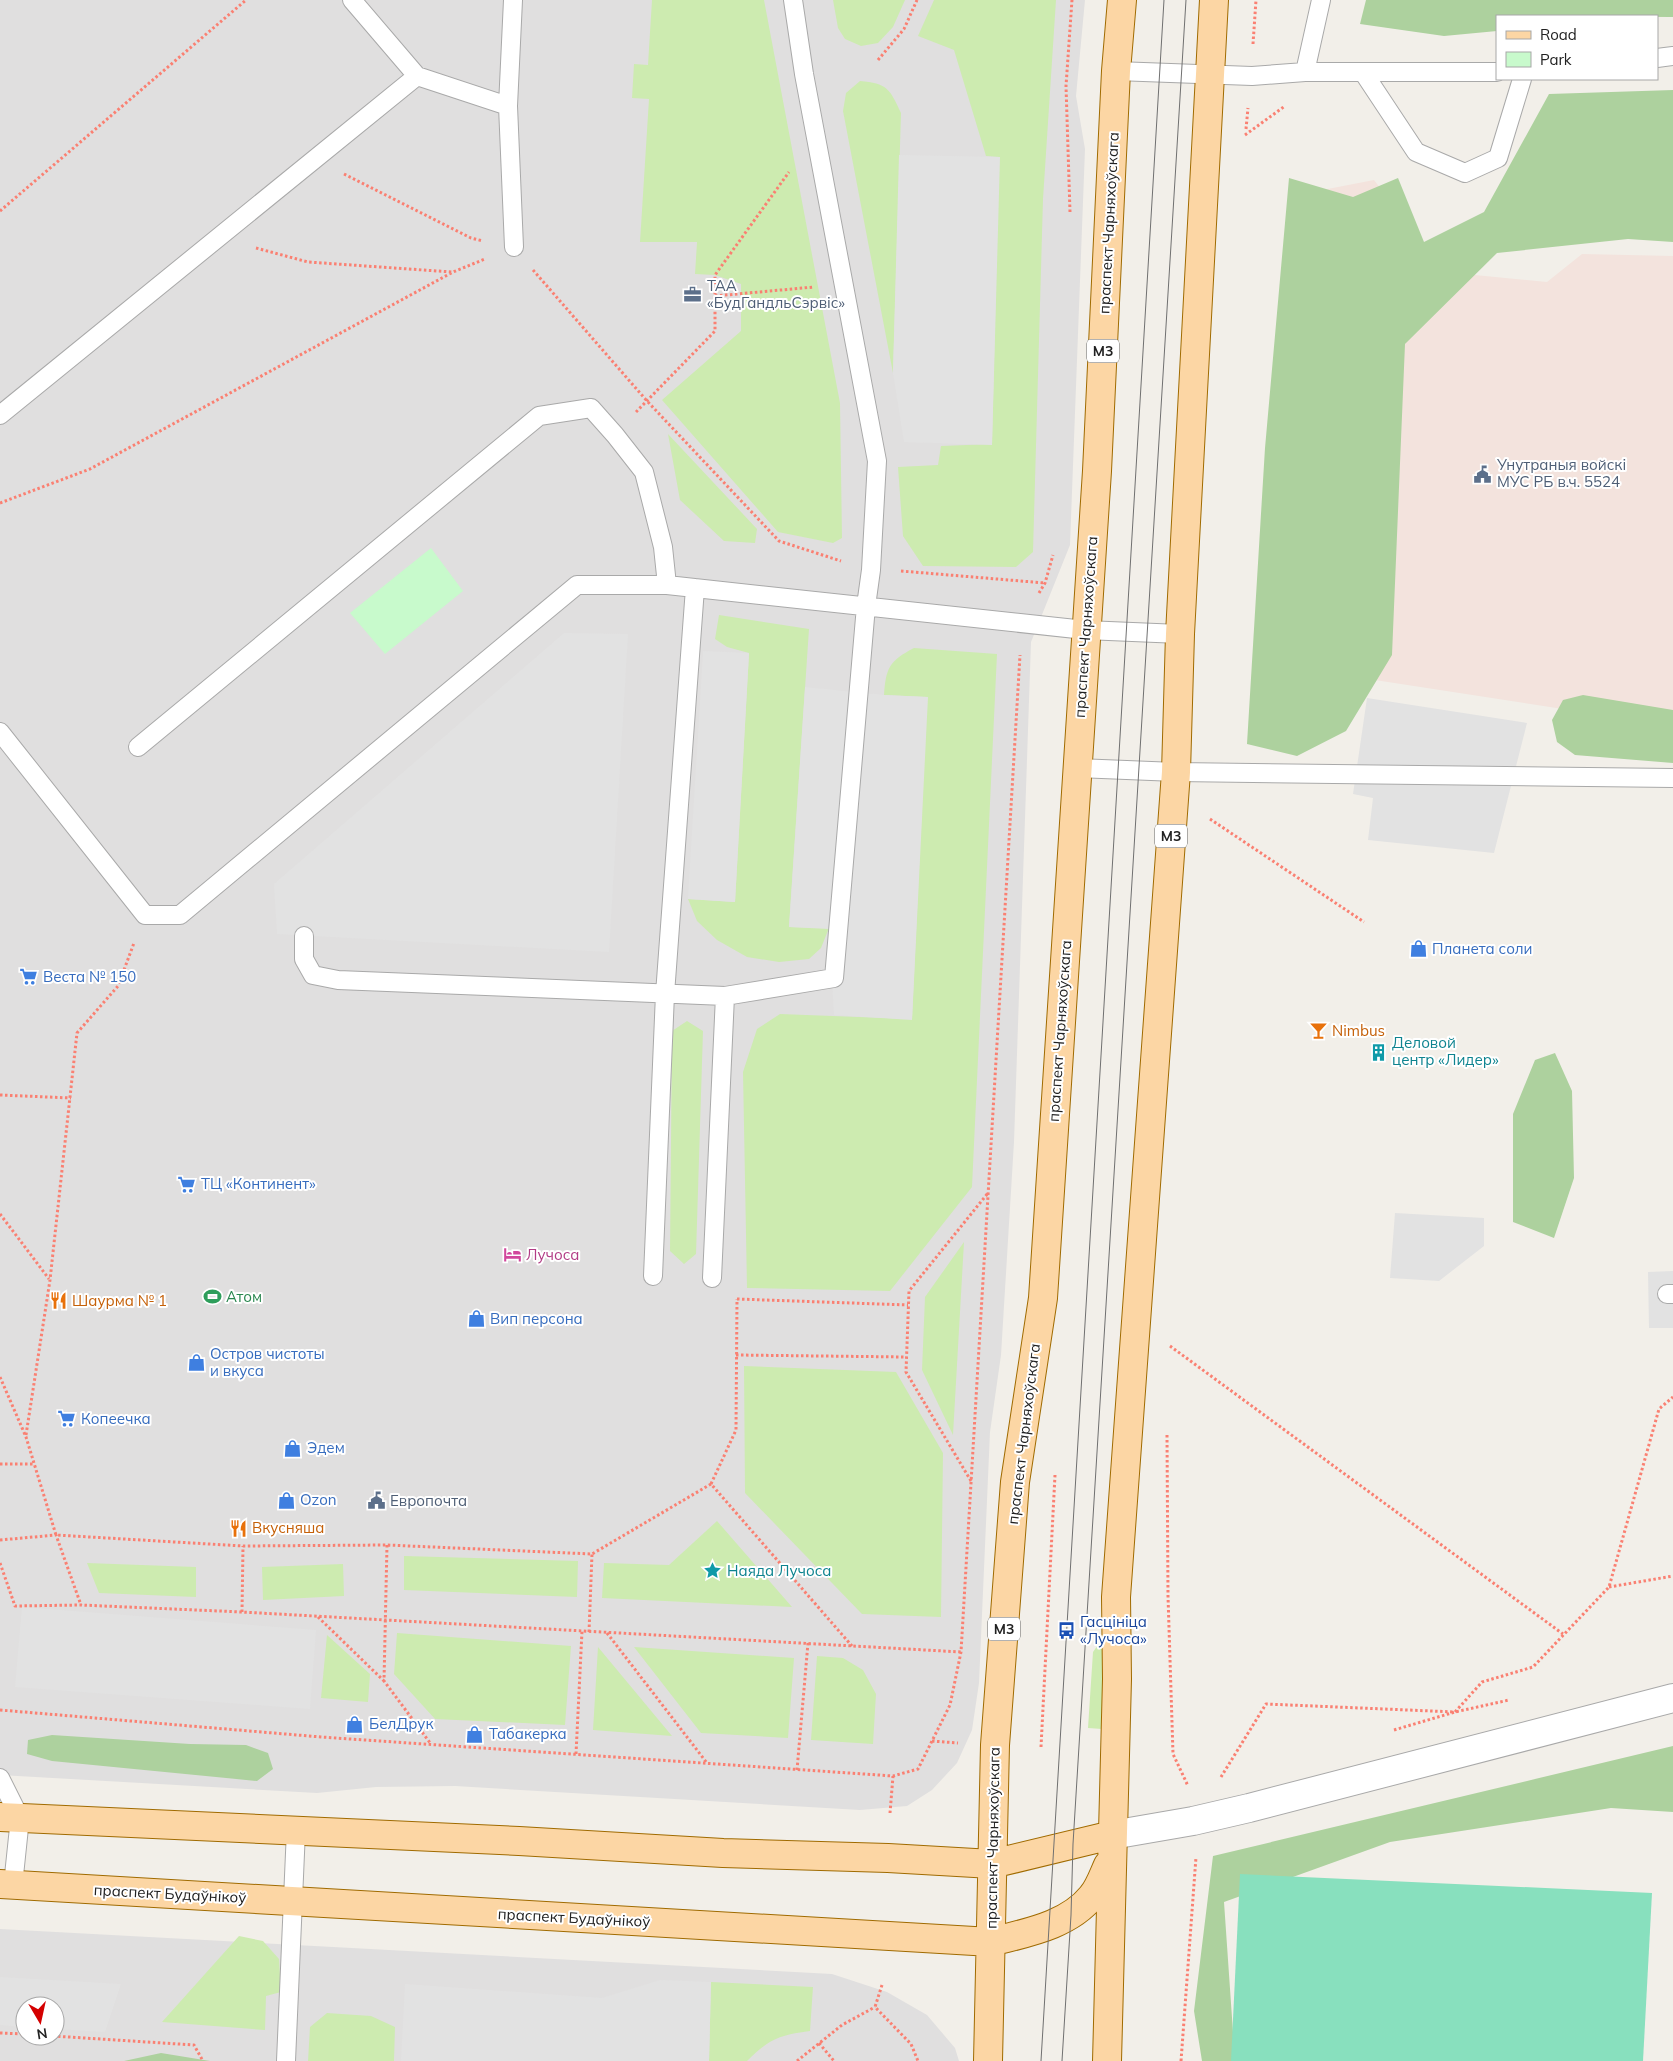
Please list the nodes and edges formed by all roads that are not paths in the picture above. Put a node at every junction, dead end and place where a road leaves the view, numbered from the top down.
1 (352, 0) edge
2 (513, 0) edge
3 (792, 0) edge
4 (1122, 0) edge
5 (1214, 0) edge
6 (1321, 0) edge
7 (1673, 56) edge
8 (1658, 58) edge
9 (1116, 71) junction
10 (1305, 72) junction
11 (1363, 72) junction
12 (1496, 72) edge
13 (1209, 73) junction
14 (417, 76) junction
15 (1522, 80) edge
16 (508, 106) junction
17 (514, 248) road end
18 (0, 415) edge
19 (667, 585) junction
20 (695, 588) junction
21 (866, 606) junction
22 (1085, 630) junction
23 (1180, 634) junction
24 (0, 732) edge
25 (138, 747) dead end
26 (1077, 768) junction
27 (1176, 772) junction
28 (1673, 778) edge
29 (304, 936) dead end
30 (664, 994) junction
31 (726, 996) junction
32 (653, 1276) dead end
33 (712, 1278) dead end
34 (1673, 1698) edge
35 (0, 1778) edge
36 (10, 1817) edge
37 (296, 1830) junction
38 (1112, 1846) junction
39 (992, 1864) junction
40 (7, 1885) edge
41 (293, 1902) junction
42 (991, 1942) junction
43 (286, 2061) edge
44 (988, 2061) edge
45 (1107, 2061) edge

1 - 14 lane
2 - 16 lane
3 - 21 lane
4 - 9 main road, праспект Чарняхоўскага / М3
5 - 13 main road, М3
6 - 10 lane
7 - 8 lane
9 - 13 lane
9 - 22 main road, праспект Чарняхоўскага / М3
10 - 11 lane
10 - 13 lane
11 - 12 lane
11 - 15 lane
13 - 23 main road, М3
14 - 16 lane
14 - 18 lane
16 - 17 lane
19 - 20 lane
19 - 24 lane
19 - 25 lane
20 - 21 lane
20 - 30 lane
21 - 22 lane
21 - 31 lane
22 - 23 lane
22 - 26 main road, праспект Чарняхоўскага / М3
23 - 27 main road, М3
26 - 27 lane
26 - 39 main road, праспект Чарняхоўскага / М3
27 - 28 lane
27 - 38 main road, М3
29 - 30 lane
30 - 31 lane
30 - 32 lane
31 - 33 lane
34 - 38 street
35 - 36 lane
36 - 37 main road
36 - 40 lane
37 - 39 main road
37 - 41 lane
38 - 39 main road
38 - 42 main road, праспект Будаўнікоў
38 - 45 main road, М3
39 - 42 main road, праспект Чарняхоўскага / М3
40 - 41 main road, праспект Будаўнікоў
41 - 42 main road, праспект Будаўнікоў
41 - 43 lane
42 - 44 main road, праспект Чарняхоўскага / М3

